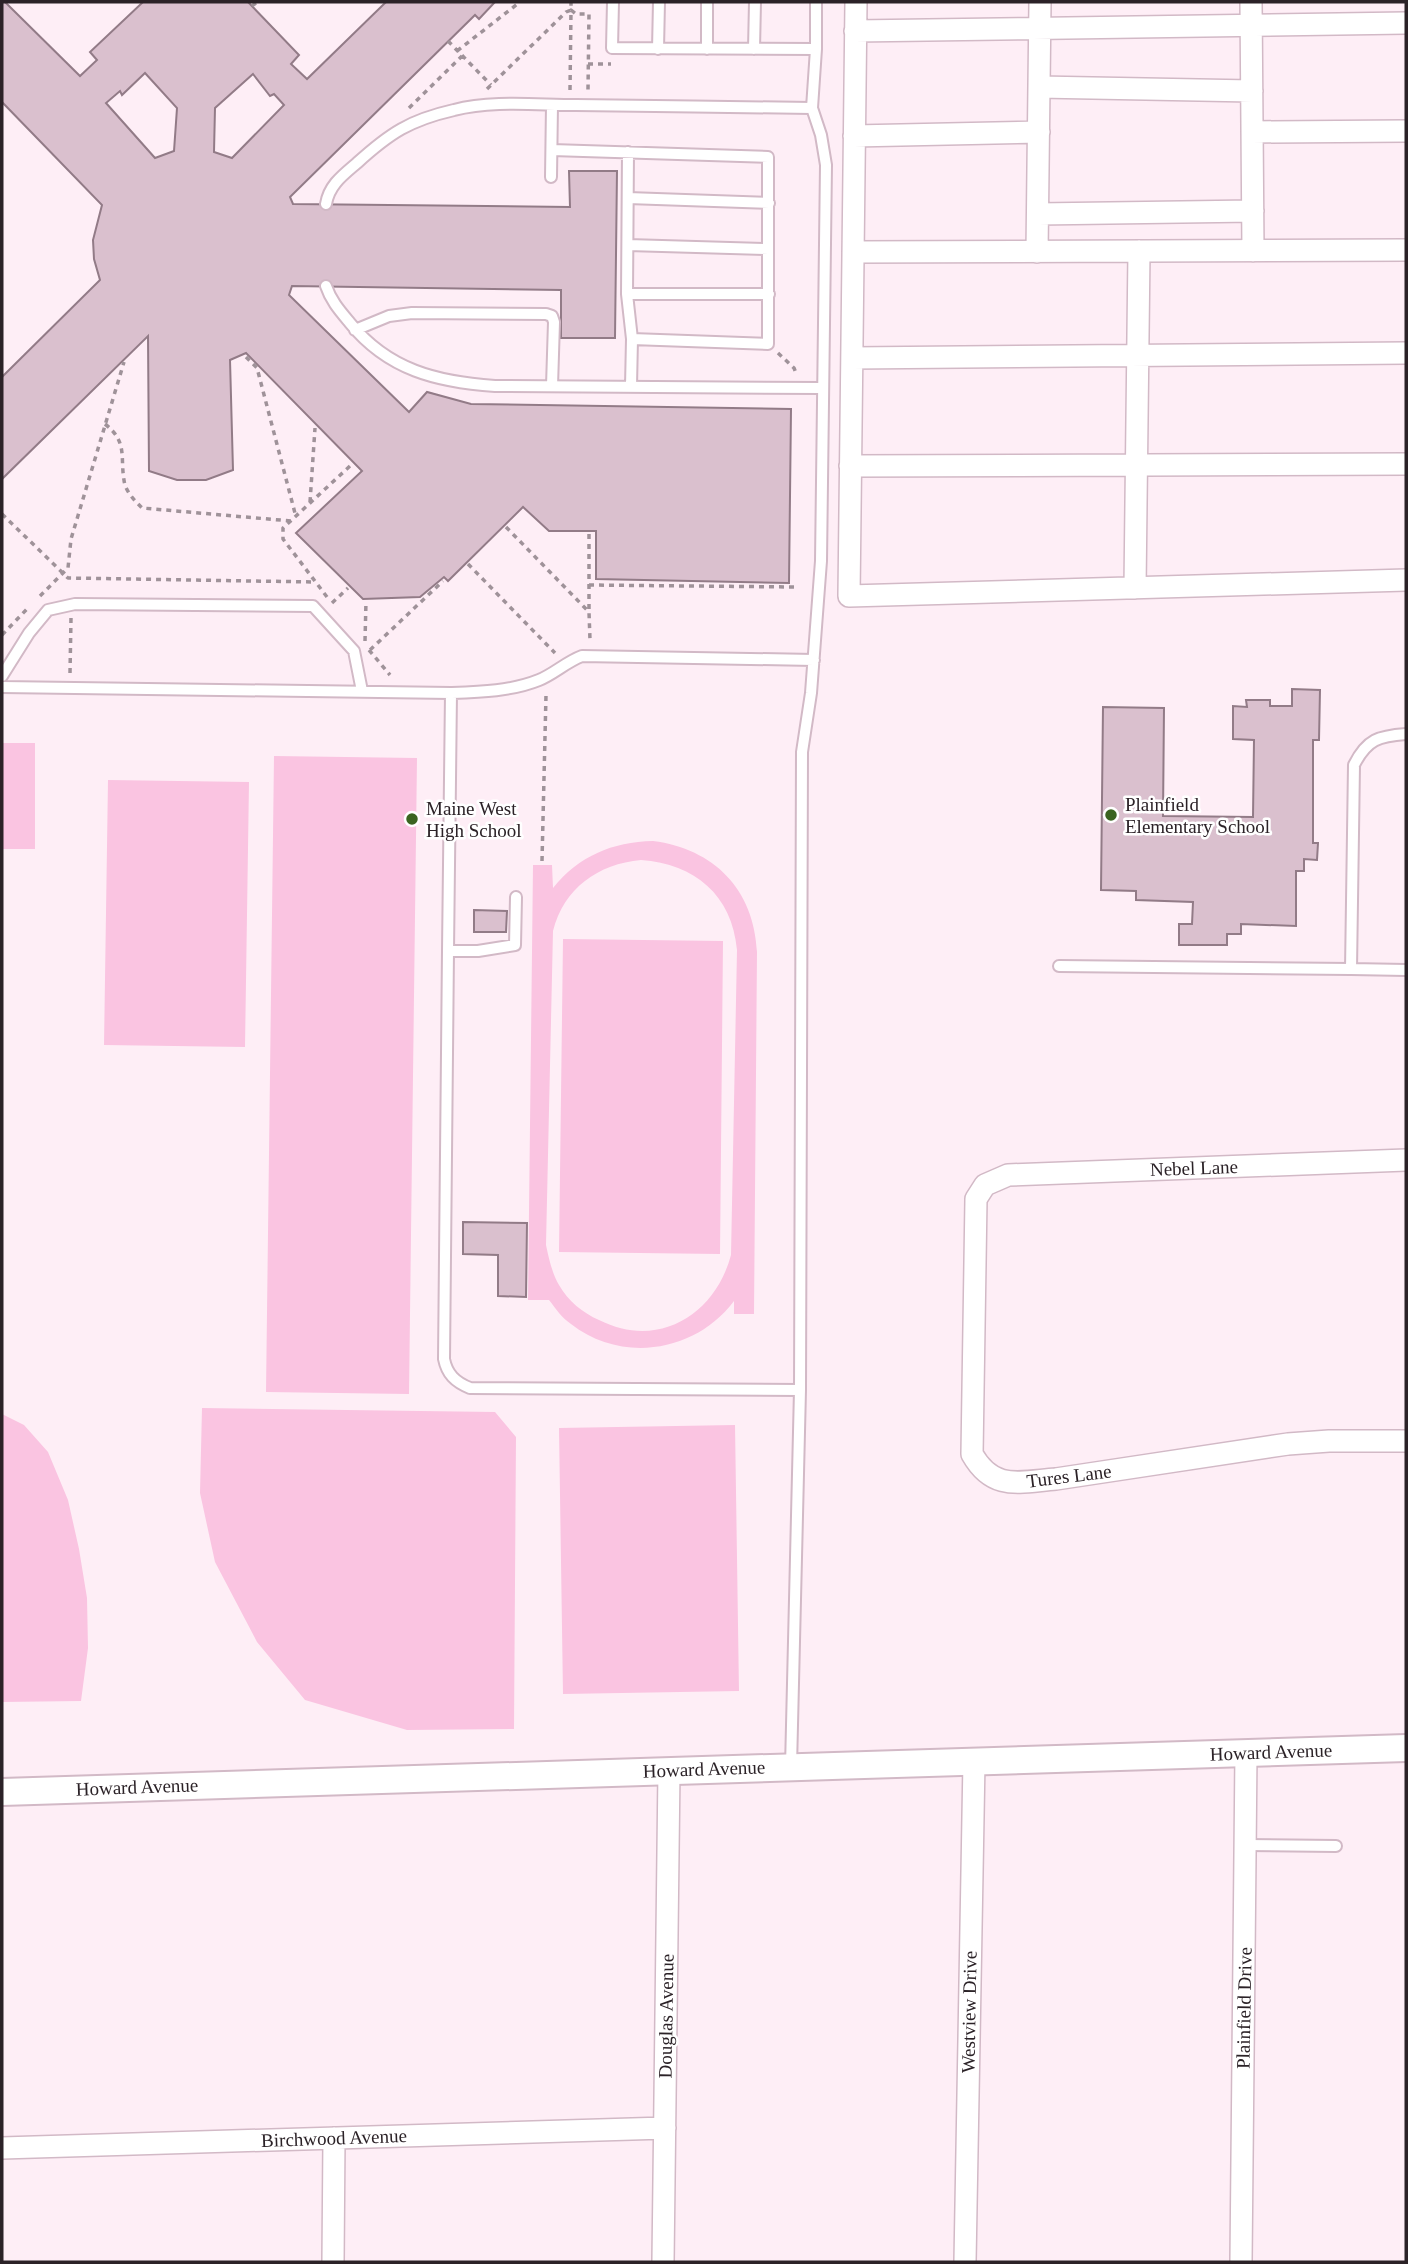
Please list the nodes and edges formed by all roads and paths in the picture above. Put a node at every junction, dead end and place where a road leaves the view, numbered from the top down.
1 (257, 2) edge
2 (520, 2) edge
3 (571, 2) edge
4 (613, 2) edge
5 (659, 2) edge
6 (707, 2) edge
7 (755, 2) edge
8 (816, 2) edge
9 (856, 2) edge
10 (1040, 2) edge
11 (1251, 2) edge
12 (252, 6) dead end
13 (571, 10) junction
14 (1406, 23) edge
15 (1251, 25) junction
16 (1040, 29) junction
17 (855, 32) junction
18 (448, 41) dead end
19 (658, 48) junction
20 (707, 49) junction
21 (754, 49) junction
22 (816, 49) junction
23 (457, 51) junction
24 (462, 56) junction
25 (588, 64) junction
26 (614, 64) dead end
27 (491, 85) junction
28 (1040, 87) junction
29 (1252, 91) junction
30 (484, 92) dead end
31 (570, 92) dead end
32 (588, 92) dead end
33 (552, 105) junction
34 (409, 108) dead end
35 (812, 108) junction
36 (1406, 131) edge
37 (1039, 132) junction
38 (1252, 132) junction
39 (854, 136) junction
40 (552, 150) junction
41 (628, 152) junction
42 (551, 177) dead end
43 (628, 198) junction
44 (769, 203) junction
45 (326, 204) dead end
46 (1253, 211) junction
47 (1038, 214) junction
48 (628, 245) junction
49 (768, 249) junction
50 (1406, 250) edge
51 (1139, 251) junction
52 (1253, 251) junction
53 (853, 252) junction
54 (1037, 252) junction
55 (326, 286) dead end
56 (627, 294) junction
57 (769, 295) junction
58 (355, 330) junction
59 (632, 339) junction
60 (768, 344) junction
61 (1406, 354) edge
62 (1138, 356) junction
63 (246, 357) dead end
64 (852, 358) junction
65 (124, 362) dead end
66 (797, 375) dead end
67 (552, 386) junction
68 (631, 386) junction
69 (822, 388) junction
70 (105, 424) junction
71 (315, 428) dead end
72 (1406, 464) edge
73 (1136, 465) junction
74 (350, 466) dead end
75 (850, 466) junction
76 (310, 504) junction
77 (2, 514) edge
78 (296, 517) junction
79 (291, 522) junction
80 (506, 527) dead end
81 (589, 534) dead end
82 (468, 564) dead end
83 (62, 574) junction
84 (1406, 580) edge
85 (443, 581) dead end
86 (315, 582) junction
87 (589, 584) junction
88 (794, 587) dead end
89 (348, 588) dead end
90 (1135, 588) junction
91 (36, 600) dead end
92 (366, 601) dead end
93 (28, 609) dead end
94 (589, 612) junction
95 (71, 616) dead end
96 (357, 634) dead end
97 (2, 635) edge
98 (590, 640) dead end
99 (365, 644) junction
100 (370, 650) junction
101 (555, 653) dead end
102 (814, 660) junction
103 (390, 675) dead end
104 (2, 676) edge
105 (70, 676) dead end
106 (2, 687) edge
107 (362, 691) junction
108 (451, 693) junction
109 (546, 695) dead end
110 (1406, 734) edge
111 (542, 860) dead end
112 (516, 897) dead end
113 (448, 951) junction
114 (1059, 966) dead end
115 (1351, 970) junction
116 (1406, 970) edge
117 (1406, 1160) edge
118 (985, 1185) joint
119 (800, 1390) junction
120 (1406, 1441) edge
121 (1406, 1748) edge
122 (1246, 1753) junction
123 (974, 1761) junction
124 (791, 1767) junction
125 (669, 1770) junction
126 (2, 1792) edge
127 (1245, 1845) junction
128 (1336, 1846) dead end
129 (665, 2128) junction
130 (334, 2138) junction
131 (2, 2148) edge
132 (333, 2262) edge
133 (663, 2262) edge
134 (965, 2262) edge
135 (1241, 2262) edge

1 - 12 path
2 - 23 path
3 - 13 path
4 - 19 lane
5 - 19 lane
6 - 20 lane
7 - 21 lane
8 - 22 lane
9 - 17 street
10 - 16 street
11 - 15 street
13 - 25 path
13 - 27 path
13 - 31 path
14 - 15 street
15 - 16 street
15 - 29 street
16 - 17 street
16 - 28 street
17 - 39 street
18 - 23 path
19 - 20 lane
20 - 21 lane
21 - 22 lane
22 - 35 lane
23 - 24 path
24 - 27 path
24 - 34 path
25 - 26 path
25 - 32 path
27 - 30 path
28 - 29 street
28 - 37 street
29 - 38 street
33 - 35 lane
33 - 40 lane
33 - 45 lane
35 - 69 lane
36 - 38 street
37 - 39 street
37 - 47 street
38 - 46 street
39 - 53 street
40 - 41 lane
40 - 42 lane
41 - 43 lane
41 - 44 lane
43 - 44 lane
43 - 48 lane
44 - 49 lane
46 - 47 street
46 - 52 street
47 - 54 street
48 - 49 lane
48 - 56 lane
49 - 57 lane
50 - 52 street
51 - 52 street
51 - 54 street
51 - 62 street
53 - 54 street
53 - 64 street
55 - 58 lane
56 - 57 lane
56 - 59 lane
57 - 60 lane
58 - 67 lane
58 - 67 lane
59 - 60 lane
59 - 68 lane
60 - 66 path
61 - 62 street
62 - 64 street
62 - 73 street
63 - 78 path
64 - 75 street
65 - 70 path
67 - 68 lane
68 - 69 lane
69 - 102 lane
70 - 79 path
70 - 83 path
71 - 76 path
72 - 73 street
73 - 75 street
73 - 90 street
74 - 76 path
75 - 90 street
76 - 78 path
77 - 83 path
78 - 79 path
79 - 86 path
80 - 94 path
81 - 87 path
82 - 101 path
83 - 86 path
83 - 91 path
84 - 90 street
85 - 100 path
86 - 89 path
87 - 88 path
87 - 94 path
92 - 99 path
93 - 97 path
94 - 98 path
95 - 105 path
96 - 99 path
99 - 100 path
100 - 103 path
102 - 108 lane
102 - 119 lane
104 - 107 lane
106 - 107 lane
107 - 108 lane
108 - 113 lane
109 - 111 path
110 - 115 lane
112 - 113 lane
113 - 119 lane
114 - 115 lane
115 - 116 lane
117 - 118 street, Nebel Lane
118 - 120 street, Tures Lane
119 - 124 lane
121 - 122 street, Howard Avenue
122 - 123 street, Howard Avenue
122 - 127 street, Plainfield Drive
123 - 124 street, Howard Avenue
123 - 134 street, Westview Drive
124 - 125 street, Howard Avenue
125 - 126 street, Howard Avenue
125 - 129 street, Douglas Avenue
127 - 128 lane
127 - 135 street, Plainfield Drive
129 - 130 street, Birchwood Avenue
129 - 133 street, Douglas Avenue
130 - 131 street, Birchwood Avenue
130 - 132 street

